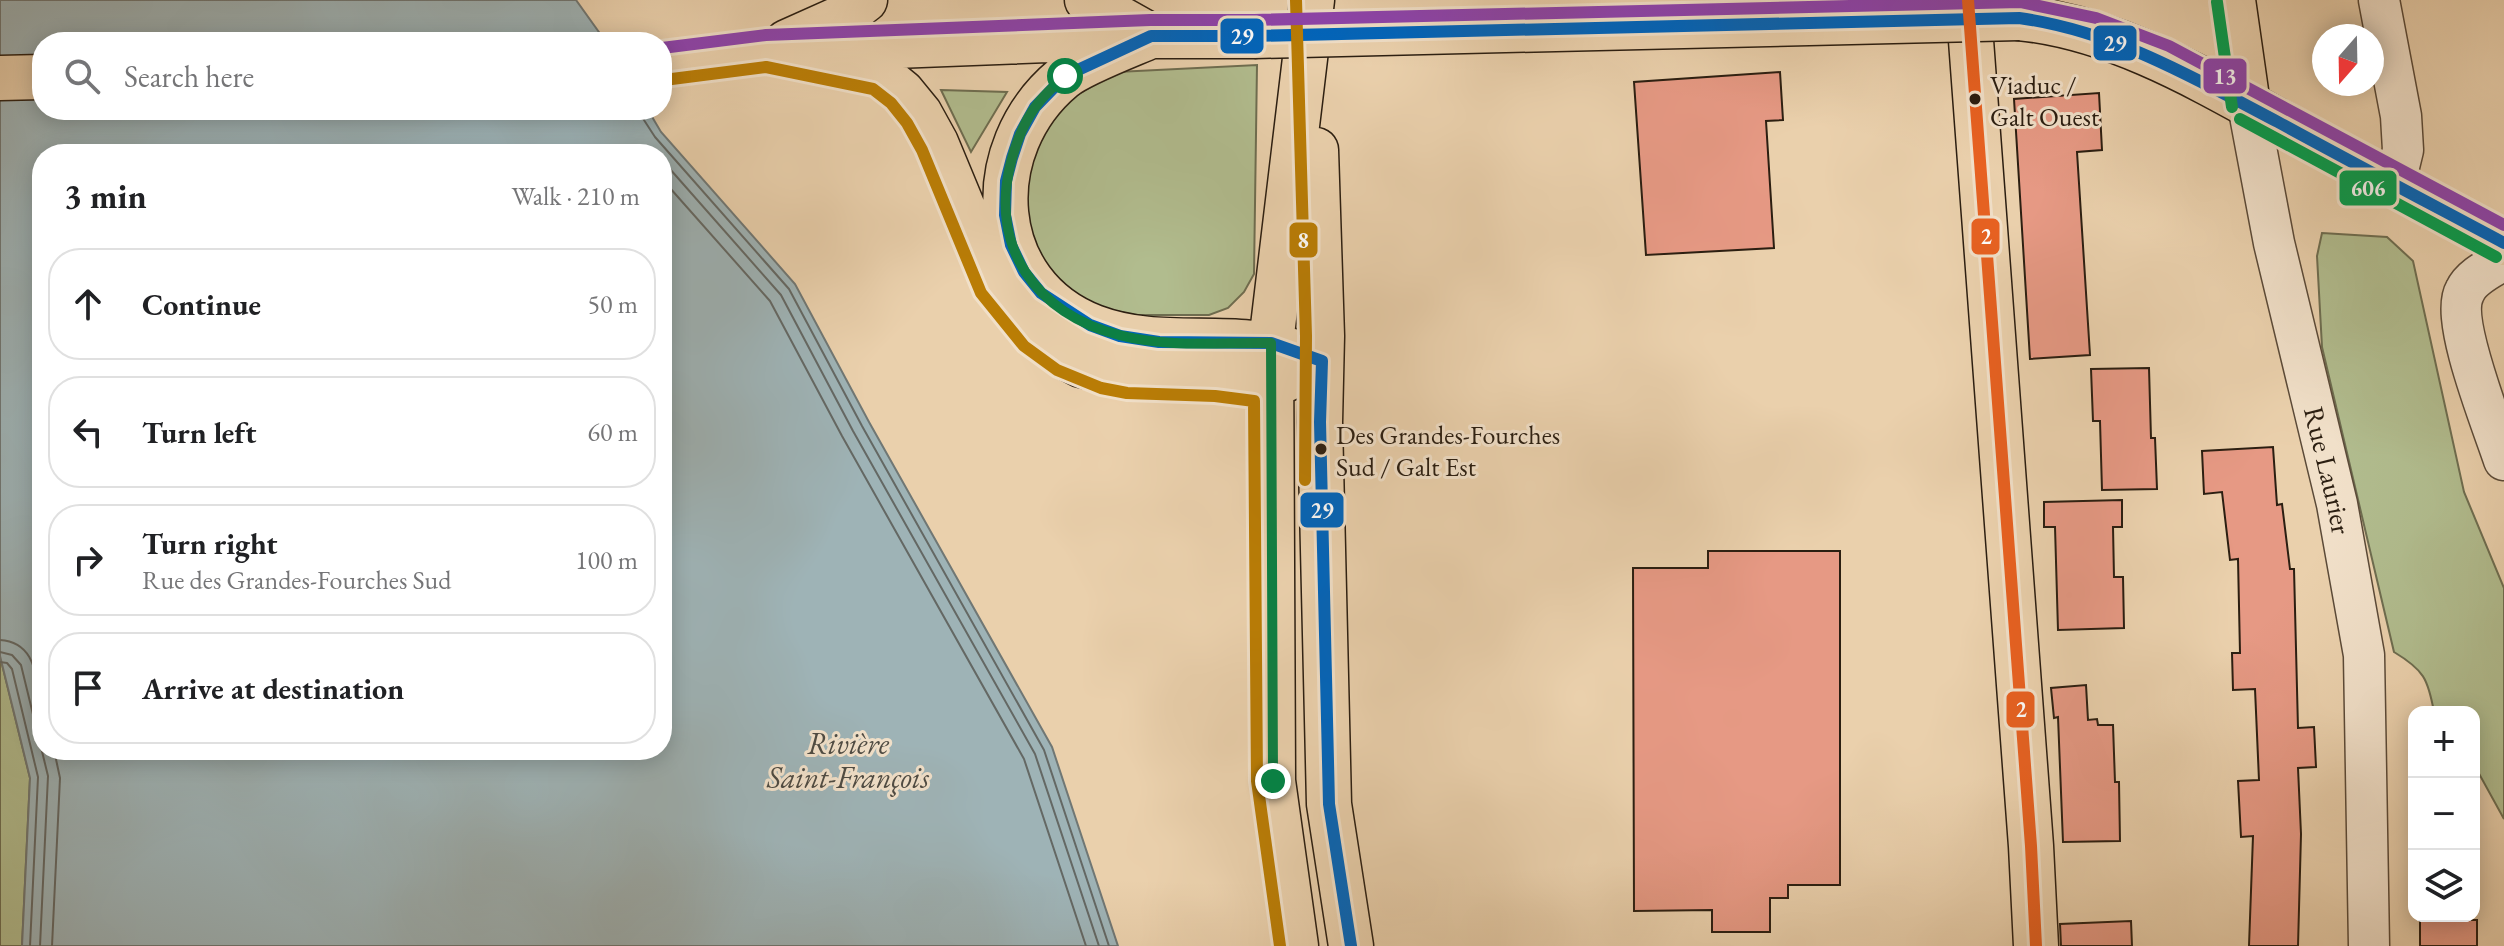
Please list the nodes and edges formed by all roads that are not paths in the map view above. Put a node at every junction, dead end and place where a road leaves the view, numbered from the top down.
1 (865, 0) edge
2 (1087, 0) edge
3 (1968, 0) edge
4 (2099, 0) edge
5 (2233, 0) edge
6 (2379, 0) edge
7 (1312, 5) edge
8 (2036, 20) junction
9 (1151, 36) junction
10 (767, 51) junction
11 (672, 63) edge
12 (32, 77) edge
13 (0, 78) edge
14 (2248, 105) junction
15 (2395, 183) junction
16 (2504, 243) edge
17 (2504, 260) edge
18 (1271, 343) junction
19 (1322, 361) junction
20 (1270, 387) junction
21 (2498, 442) edge
22 (1296, 946) edge
23 (1351, 946) edge
24 (2036, 946) edge
25 (2369, 946) edge

1 - 10 main road
2 - 9 main road
3 - 24 main road
4 - 8 main road
5 - 14 main road, Rue Laurier
6 - 15 street
7 - 18 main road
7 - 19 main road
8 - 9 main road, bridge
8 - 14 main road
9 - 10 main road
9 - 18 main road
10 - 11 main road
10 - 20 main road
12 - 13 main road
14 - 15 main road
14 - 25 street, Rue Laurier
15 - 16 main road
17 - 21 street
18 - 19 main road
18 - 20 main road
19 - 20 main road
19 - 23 main road
20 - 22 main road

